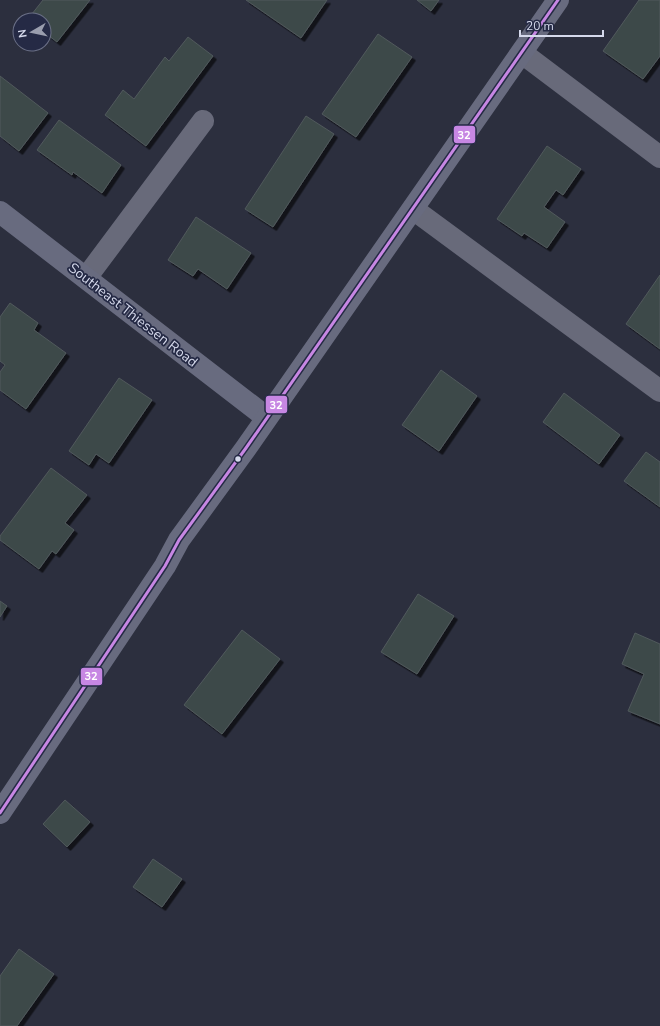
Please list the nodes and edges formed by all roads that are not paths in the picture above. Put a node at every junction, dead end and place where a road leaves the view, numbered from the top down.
1 (558, 0) edge
2 (522, 53) junction
3 (203, 121) dead end
4 (660, 157) edge
5 (413, 208) junction
6 (0, 212) edge
7 (86, 278) junction
8 (660, 391) edge
9 (266, 417) junction
10 (0, 813) edge

1 - 2 main road
2 - 4 lane
2 - 5 main road
3 - 7 lane
5 - 8 lane
5 - 9 main road
6 - 7 main road, Southeast Thiessen Road
7 - 9 main road, Southeast Thiessen Road
9 - 10 main road

